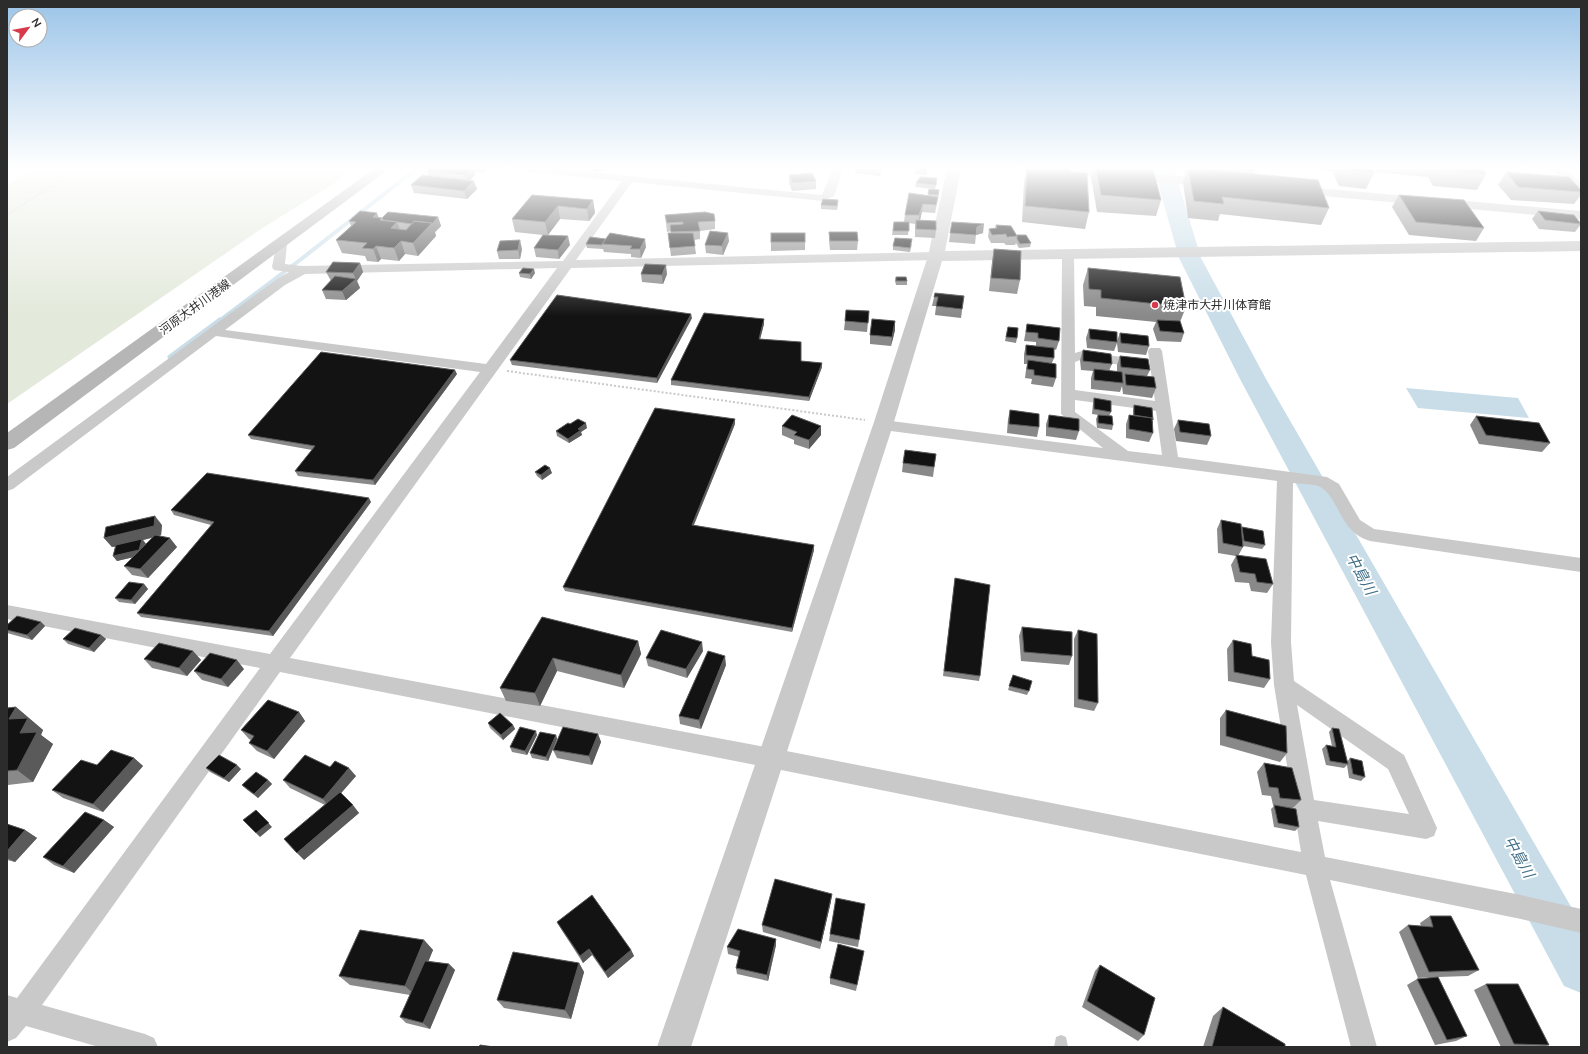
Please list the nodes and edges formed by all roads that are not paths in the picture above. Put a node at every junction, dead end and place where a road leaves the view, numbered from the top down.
1 (316, 218) edge
2 (601, 218) edge
3 (944, 218) edge
4 (281, 244) junction
5 (1581, 246) edge
6 (1068, 254) junction
7 (936, 256) junction
8 (568, 264) junction
9 (299, 270) junction
10 (213, 332) junction
11 (1155, 351) dead end
12 (1068, 360) junction
13 (1157, 367) junction
14 (491, 369) junction
15 (1068, 394) junction
16 (1163, 407) junction
17 (883, 424) junction
18 (7, 443) edge
19 (1124, 456) junction
20 (1171, 462) junction
21 (1286, 477) junction
22 (7, 485) edge
23 (1581, 565) edge
24 (7, 612) edge
25 (276, 664) junction
26 (1284, 685) junction
27 (771, 758) junction
28 (1306, 809) junction
29 (1315, 867) junction
30 (1576, 920) edge
31 (12, 1017) edge
32 (145, 1047) edge
33 (674, 1047) edge
34 (1364, 1047) edge

1 - 4 main road, 河原大井川港線
2 - 8 street
3 - 7 street
4 - 9 street
4 - 18 main road, 河原大井川港線
5 - 6 street
6 - 7 street
6 - 12 street
7 - 8 street
7 - 17 street
8 - 9 street
8 - 14 street
9 - 10 street
10 - 14 street
10 - 22 street
11 - 13 street
12 - 13 street
12 - 15 street
13 - 16 street
14 - 25 street
15 - 16 street
15 - 19 street
16 - 20 street
17 - 19 street
17 - 27 street
19 - 20 street
20 - 21 street
21 - 23 street
21 - 26 street
24 - 25 street
25 - 27 street
25 - 31 street
26 - 28 street
26 - 28 street
27 - 29 street
27 - 33 street
28 - 29 street
29 - 30 street
29 - 34 street
31 - 32 street

